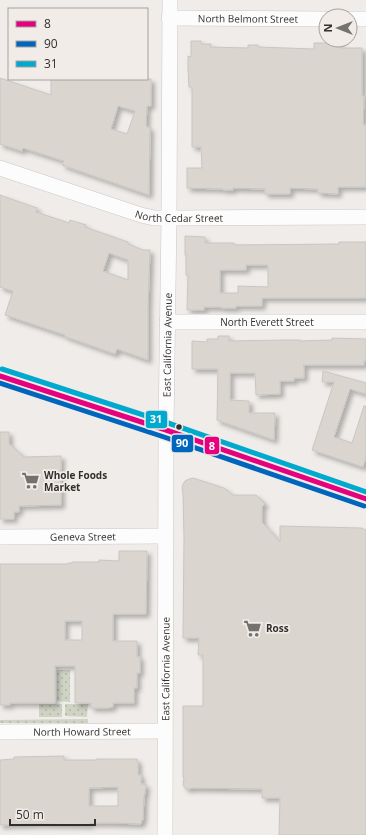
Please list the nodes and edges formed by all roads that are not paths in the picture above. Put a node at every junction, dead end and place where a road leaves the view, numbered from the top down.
1 (170, 0) edge
2 (169, 18) junction
3 (318, 19) edge
4 (0, 168) edge
5 (366, 217) edge
6 (169, 218) junction
7 (167, 322) junction
8 (366, 322) edge
9 (0, 376) edge
10 (166, 430) junction
11 (366, 499) edge
12 (166, 536) junction
13 (0, 537) edge
14 (0, 732) edge
15 (165, 732) junction
16 (164, 835) edge

1 - 2 street, East California Avenue
2 - 3 street, North Belmont Street
2 - 6 street, East California Avenue
4 - 6 street, North Cedar Street
5 - 6 street, North Cedar Street
6 - 7 street, East California Avenue
7 - 8 street, North Everett Street
7 - 10 street, East California Avenue
9 - 10 main road
10 - 11 main road
10 - 12 street, East California Avenue
12 - 13 street, Geneva Street
12 - 15 street, East California Avenue
14 - 15 street, North Howard Street
15 - 16 street, East California Avenue

